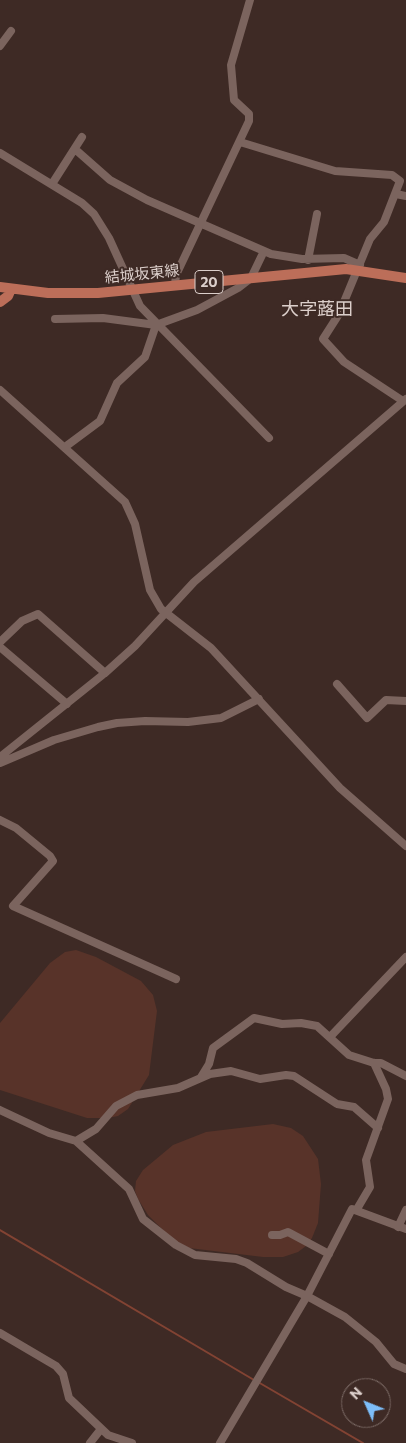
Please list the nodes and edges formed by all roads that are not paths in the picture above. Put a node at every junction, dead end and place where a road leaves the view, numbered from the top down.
1 (250, 0) edge
2 (11, 30) dead end
3 (0, 46) edge
4 (82, 137) dead end
5 (240, 142) junction
6 (76, 150) junction
7 (0, 153) edge
8 (52, 184) junction
9 (396, 194) junction
10 (406, 196) edge
11 (317, 214) dead end
12 (200, 222) junction
13 (264, 251) junction
14 (308, 260) junction
15 (360, 267) junction
16 (251, 278) junction
17 (406, 278) edge
18 (175, 285) junction
19 (0, 287) edge
20 (12, 289) junction
21 (131, 290) junction
22 (0, 302) edge
23 (55, 319) dead end
24 (156, 325) junction
25 (0, 390) edge
26 (404, 400) edge
27 (269, 438) dead end
28 (65, 447) junction
29 (164, 613) junction
30 (0, 642) edge
31 (0, 647) edge
32 (105, 673) junction
33 (336, 684) dead end
34 (259, 699) junction
35 (406, 701) edge
36 (67, 704) junction
37 (0, 758) edge
38 (0, 763) edge
39 (0, 820) edge
40 (406, 846) edge
41 (406, 957) edge
42 (176, 979) dead end
43 (330, 1037) junction
44 (374, 1063) junction
45 (406, 1076) edge
46 (201, 1077) junction
47 (0, 1110) edge
48 (378, 1128) junction
49 (76, 1141) junction
50 (357, 1209) junction
51 (406, 1210) edge
52 (398, 1227) junction
53 (406, 1230) edge
54 (272, 1235) dead end
55 (329, 1254) junction
56 (307, 1296) junction
57 (0, 1333) edge
58 (406, 1369) edge
59 (101, 1429) junction
60 (90, 1443) edge
61 (132, 1443) edge
62 (220, 1443) edge

1 - 5 street
2 - 3 street
4 - 6 street
5 - 9 street
5 - 12 street
6 - 8 street
6 - 12 street
7 - 8 street
8 - 21 street
9 - 10 street
9 - 15 street
11 - 14 street
12 - 13 street
12 - 18 street
13 - 14 street
13 - 16 street
14 - 15 street
15 - 16 main road, 結城坂東線 / 20
15 - 17 main road, 結城坂東線 / 20
15 - 26 street
16 - 18 main road, 結城坂東線 / 20
16 - 24 street
18 - 21 main road, 結城坂東線 / 20
19 - 20 main road, 結城坂東線 / 20
20 - 21 main road, 結城坂東線 / 20
20 - 22 main road
21 - 24 street
23 - 24 street
24 - 27 street
24 - 28 street
25 - 28 street
26 - 29 street
28 - 29 street
29 - 32 street
29 - 34 street
30 - 32 street
31 - 36 street
32 - 36 street
33 - 35 street
34 - 38 street
34 - 40 street
36 - 37 street
39 - 42 street
41 - 43 street
43 - 44 street
43 - 46 street
44 - 45 street
44 - 48 street
46 - 48 street
46 - 49 street
47 - 49 street
48 - 50 street
49 - 56 street
50 - 52 street
50 - 55 street
51 - 52 street
52 - 53 street
54 - 55 street
55 - 56 street
56 - 58 street
56 - 62 street
57 - 59 street
59 - 60 street
59 - 61 street

